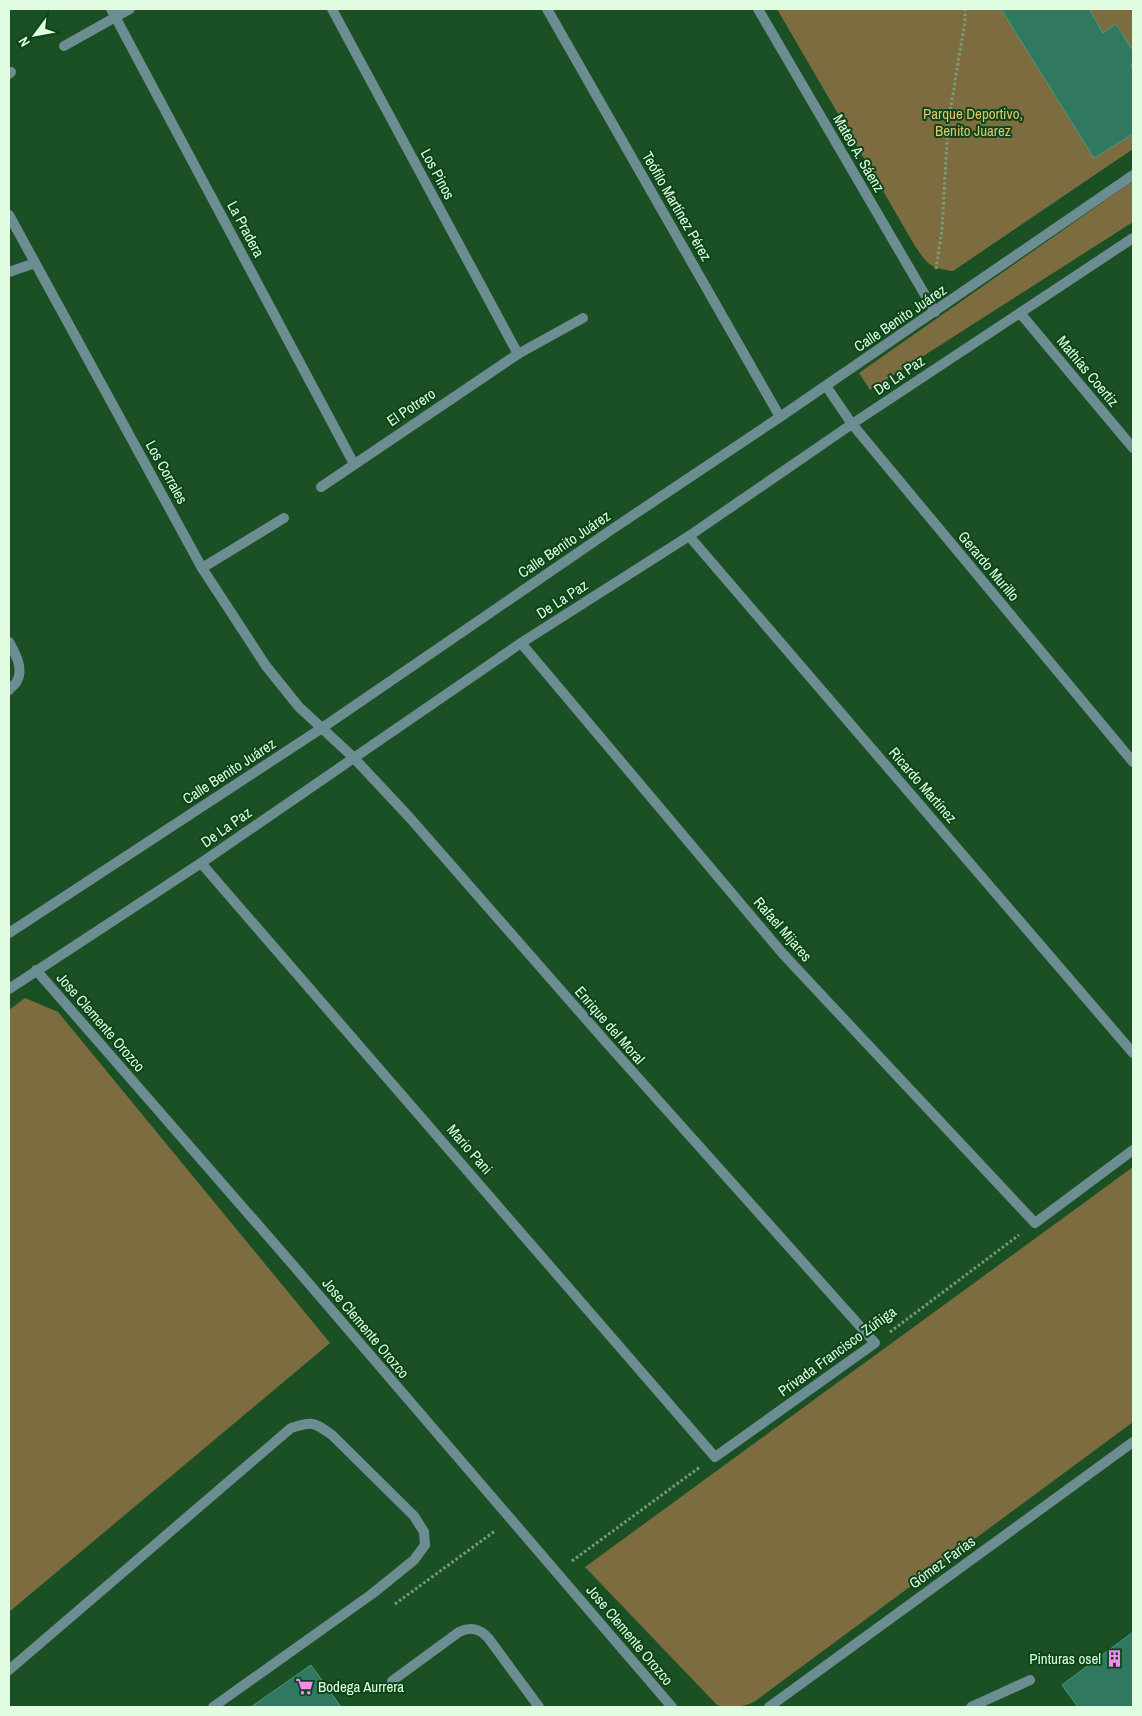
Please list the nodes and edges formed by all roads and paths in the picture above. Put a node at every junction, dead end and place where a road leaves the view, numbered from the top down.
1 (130, 9) edge
2 (332, 9) edge
3 (547, 9) edge
4 (758, 9) edge
5 (965, 9) edge
6 (114, 13) edge
7 (64, 46) dead end
8 (1133, 175) edge
9 (9, 215) edge
10 (1133, 238) edge
11 (35, 263) junction
12 (936, 269) dead end
13 (9, 272) edge
14 (935, 312) junction
15 (1020, 313) junction
16 (583, 318) dead end
17 (518, 354) junction
18 (826, 386) junction
19 (780, 417) junction
20 (852, 424) junction
21 (1133, 448) edge
22 (354, 464) junction
23 (321, 486) dead end
24 (284, 518) dead end
25 (689, 536) junction
26 (202, 568) junction
27 (9, 642) edge
28 (521, 643) junction
29 (9, 690) edge
30 (322, 728) junction
31 (353, 757) junction
32 (1133, 762) edge
33 (201, 863) junction
34 (9, 933) edge
35 (36, 970) junction
36 (9, 989) edge
37 (1133, 1054) edge
38 (1133, 1150) edge
39 (1035, 1223) junction
40 (875, 1343) junction
41 (1133, 1442) edge
42 (715, 1457) junction
43 (510, 1520) junction
44 (557, 1573) junction
45 (372, 1594) junction
46 (9, 1670) edge
47 (1030, 1680) dead end
48 (392, 1681) dead end
49 (213, 1707) edge
50 (539, 1707) edge
51 (672, 1707) edge
52 (769, 1707) edge
53 (970, 1707) edge

1 - 6 street
2 - 17 street, Los Pinos
3 - 19 street, Teófilo Martínez Pérez
4 - 14 street, Mateo A. Sáenz
5 - 12 path
6 - 7 street
6 - 22 street, La Pradera
8 - 14 street, Calle Benito Juárez
9 - 11 street, Los Corrales
10 - 15 street, De La Paz
11 - 13 street
11 - 26 street, Los Corrales
14 - 18 street, Calle Benito Juárez
15 - 20 street, De La Paz
15 - 21 street, Mathías Coertiz
16 - 17 street, El Potrero
17 - 22 street, El Potrero
18 - 19 street, Calle Benito Juárez
18 - 20 street, Gerardo Murillo
19 - 30 street, Calle Benito Juárez
20 - 25 street, De La Paz
20 - 32 street, Gerardo Murillo
22 - 23 street, El Potrero
24 - 26 street
25 - 28 street, De La Paz
25 - 37 street, Ricardo Martínez
26 - 30 street, Los Corrales
27 - 29 street
28 - 31 street, De La Paz
28 - 39 street, Rafael Mijares
30 - 31 street, Enrique del Moral
30 - 34 street, Calle Benito Juárez
31 - 33 street, De La Paz
31 - 40 street, Enrique del Moral
33 - 35 street, De La Paz
33 - 42 street, Mario Pani
35 - 36 street, De La Paz
35 - 43 street, Jose Clemente Orozco
38 - 39 street
39 - 40 path, Privada Francisco Zúñiga
40 - 42 street, Privada Francisco Zúñiga
41 - 52 street, Gómez Farías
42 - 44 path
43 - 44 street, Jose Clemente Orozco
43 - 45 path
44 - 51 street, Jose Clemente Orozco
45 - 46 street
45 - 49 street
47 - 53 street
48 - 50 street

